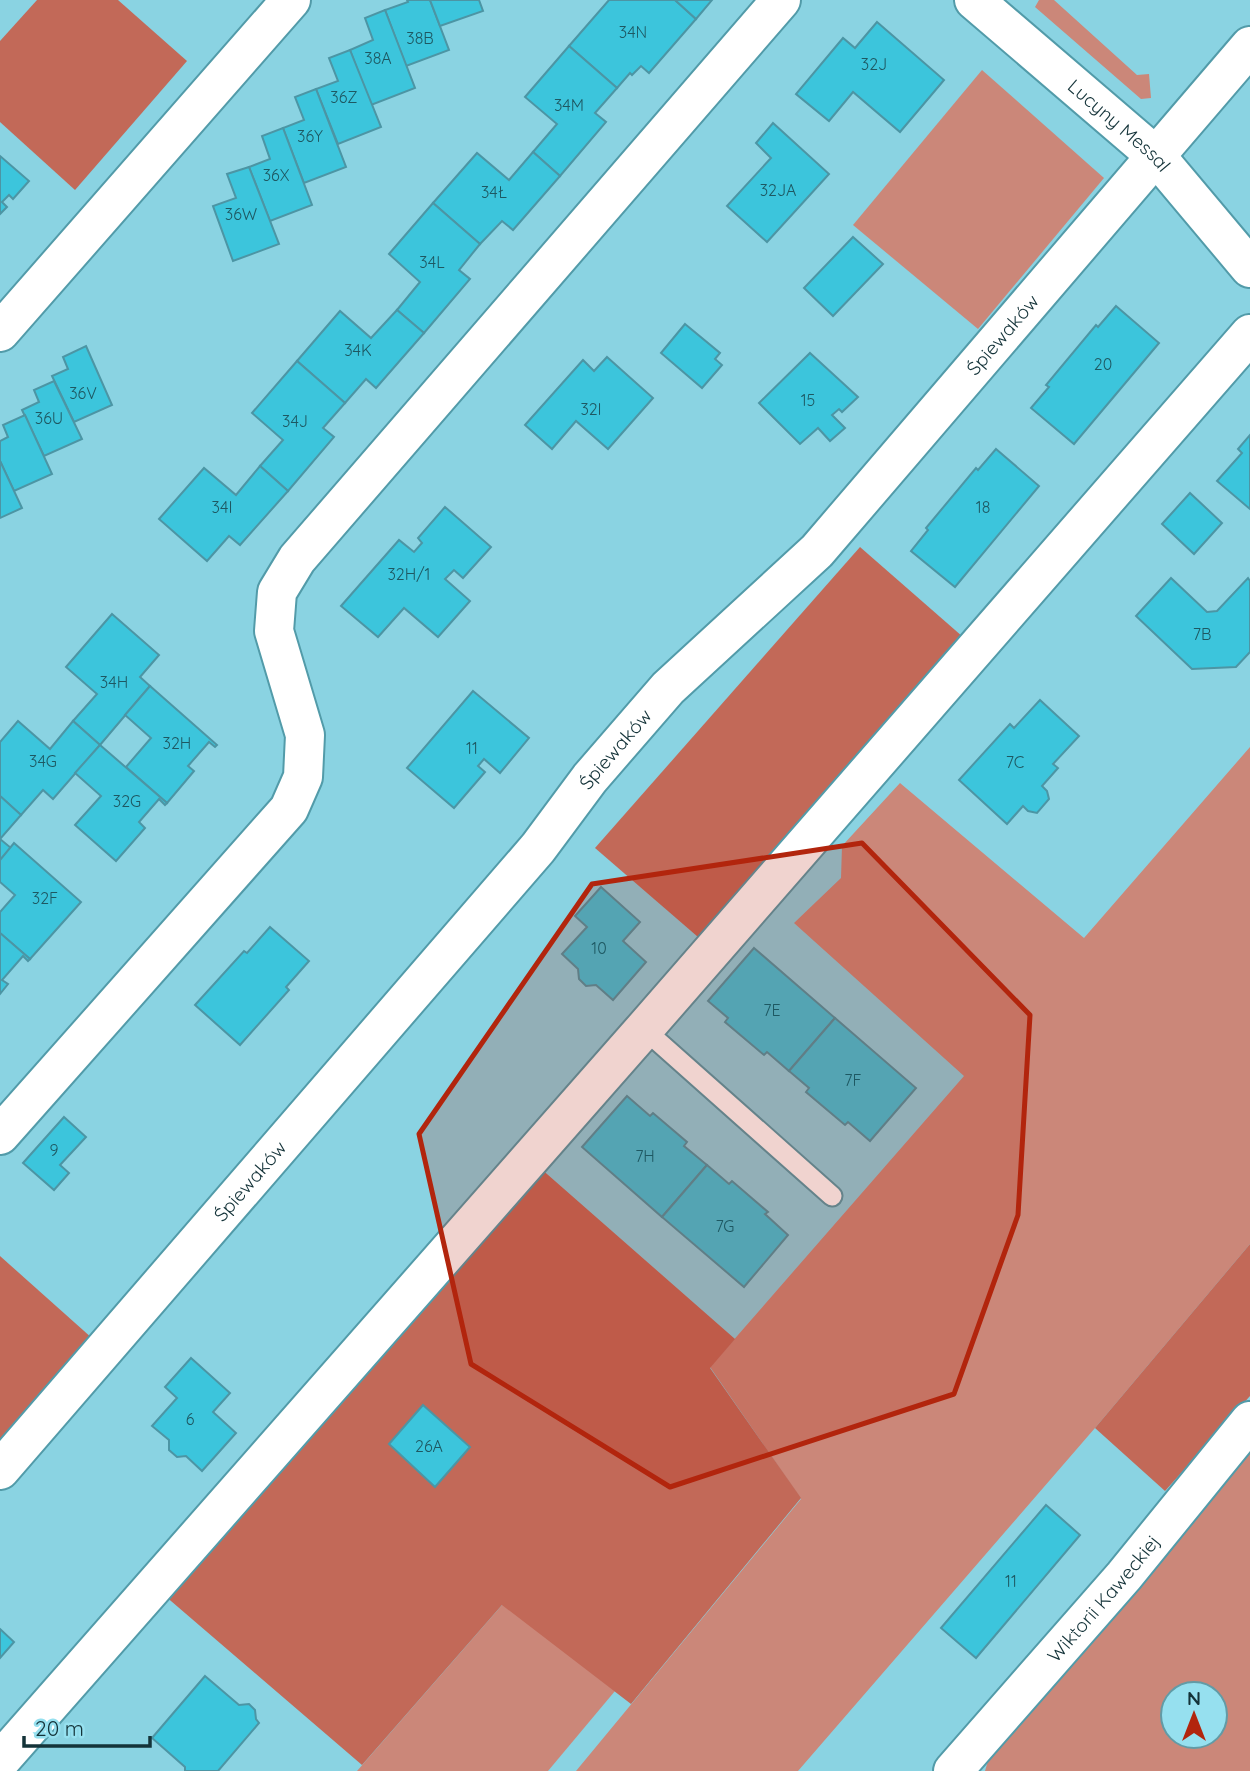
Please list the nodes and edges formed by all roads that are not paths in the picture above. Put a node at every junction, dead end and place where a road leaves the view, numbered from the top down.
1 (291, 0) edge
2 (781, 0) edge
3 (982, 2) edge
4 (1250, 46) edge
5 (1156, 156) junction
6 (1250, 268) edge
7 (0, 332) edge
8 (1250, 334) edge
9 (644, 1029) junction
10 (0, 1135) edge
11 (832, 1196) dead end
12 (1250, 1421) edge
13 (0, 1469) edge
14 (0, 1761) edge
15 (953, 1771) edge

1 - 7 street
2 - 10 street
3 - 5 street, Lucyny Messal
4 - 5 street, Śpiewaków
5 - 6 street, Lucyny Messal
5 - 13 street, Śpiewaków
8 - 9 street
9 - 11 lane
9 - 14 street
12 - 15 street, Wiktorii Kaweckiej

